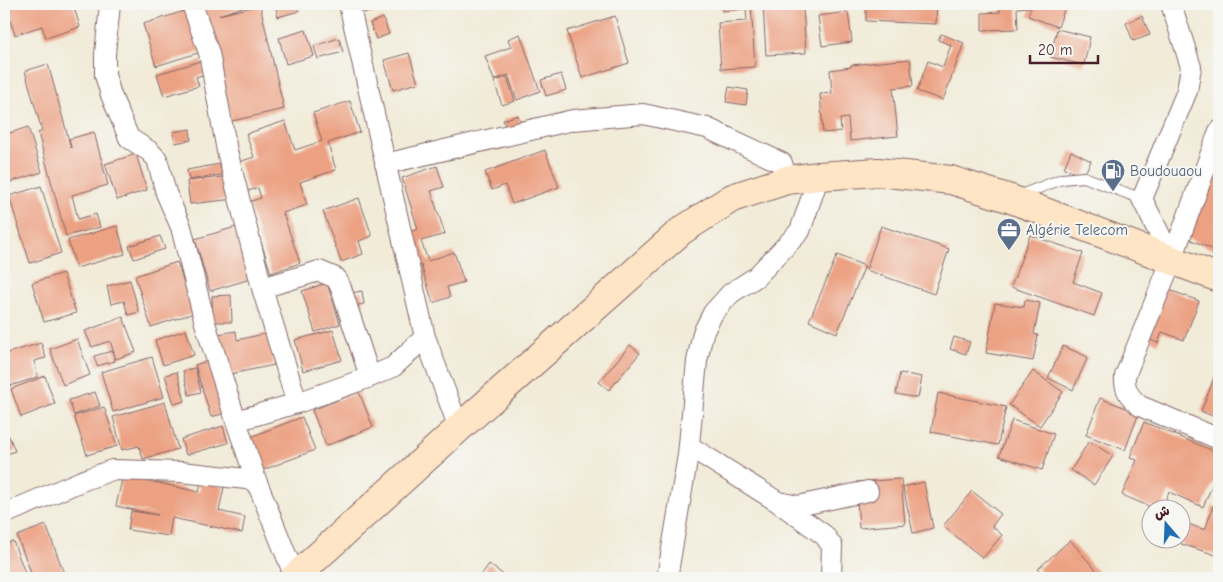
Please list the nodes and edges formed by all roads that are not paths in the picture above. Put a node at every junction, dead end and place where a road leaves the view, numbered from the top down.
1 (110, 4) edge
2 (192, 4) edge
3 (349, 4) edge
4 (1171, 4) edge
5 (1219, 131) edge
6 (385, 164) junction
7 (819, 176) junction
8 (787, 180) junction
9 (1011, 199) junction
10 (1142, 199) junction
11 (1172, 259) junction
12 (1219, 278) edge
13 (262, 288) junction
14 (425, 337) junction
15 (370, 377) junction
16 (297, 403) junction
17 (236, 421) junction
18 (459, 428) junction
19 (1219, 439) edge
20 (689, 446) junction
21 (256, 480) junction
22 (868, 491) dead end
23 (778, 502) junction
24 (4, 514) edge
25 (294, 578) edge
26 (667, 578) edge
27 (832, 578) edge

1 - 17 street
2 - 13 street
3 - 6 street
4 - 10 street
5 - 11 street
6 - 8 street
6 - 14 street
7 - 8 main road
7 - 9 main road
7 - 20 street
8 - 18 main road
9 - 10 lane
9 - 11 main road
10 - 11 street
11 - 12 main road
11 - 19 street
13 - 15 street
13 - 16 street
14 - 15 street
14 - 18 street
15 - 16 street
16 - 17 street
17 - 21 street
18 - 25 main road
20 - 23 street
20 - 26 street
21 - 24 street
21 - 25 street
22 - 23 street
23 - 27 street

